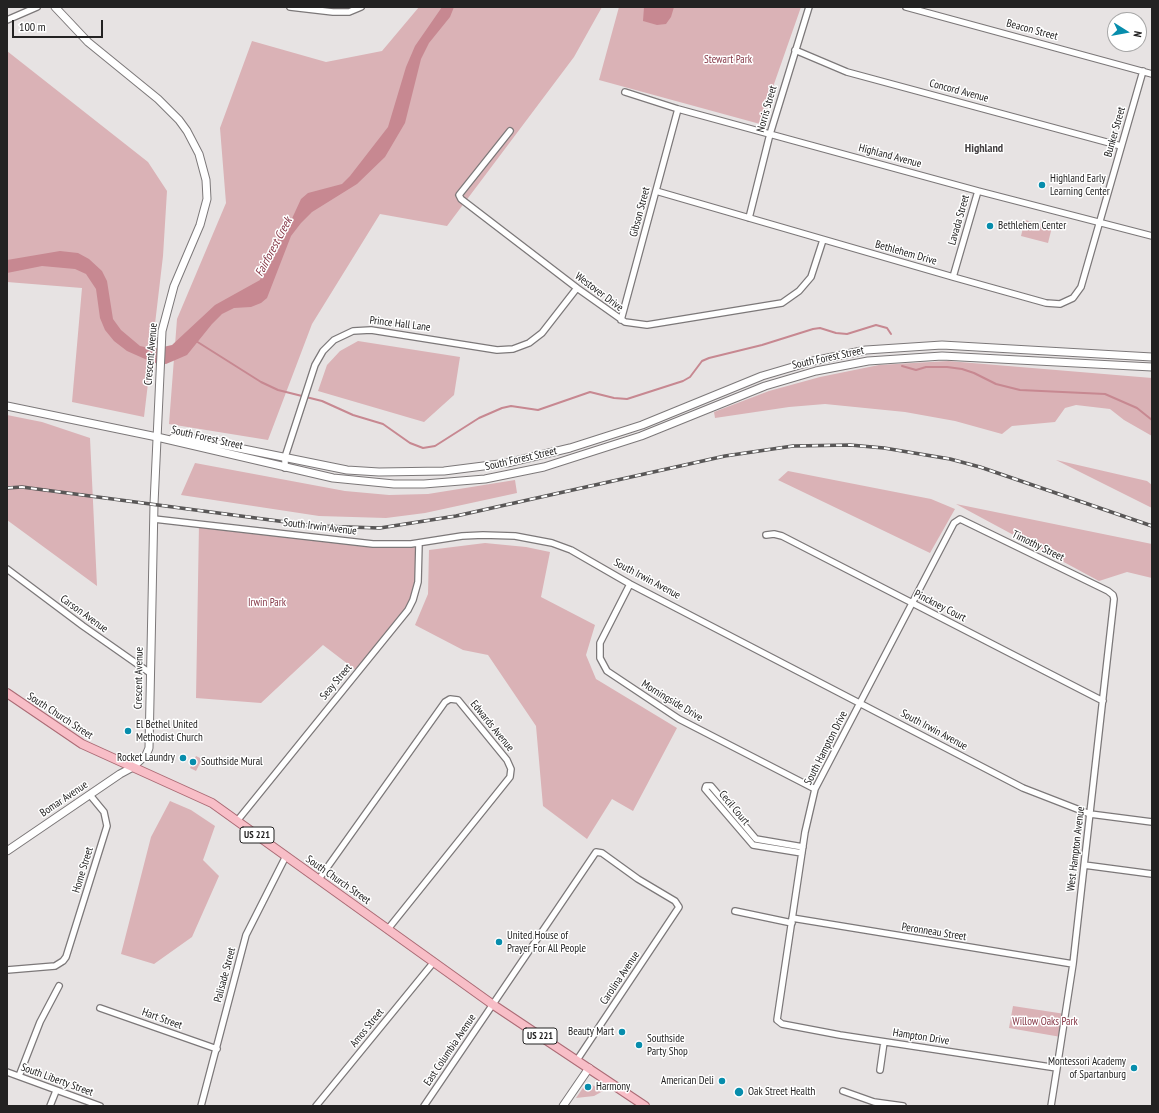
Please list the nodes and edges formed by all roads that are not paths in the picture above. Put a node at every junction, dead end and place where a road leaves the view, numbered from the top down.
1 (37, 7) edge
2 (55, 7) edge
3 (290, 7) edge
4 (361, 7) edge
5 (809, 7) edge
6 (906, 7) edge
7 (7, 20) edge
8 (795, 50) junction
9 (1143, 72) junction
10 (1152, 74) edge
11 (625, 92) dead end
12 (678, 109) junction
13 (510, 131) dead end
14 (770, 134) junction
15 (1122, 146) junction
16 (656, 191) junction
17 (978, 191) junction
18 (749, 218) junction
19 (1099, 222) junction
20 (1152, 236) edge
21 (824, 240) junction
22 (953, 277) junction
23 (578, 288) junction
24 (621, 320) junction
25 (1152, 357) edge
26 (1152, 367) edge
27 (7, 406) edge
28 (157, 437) junction
29 (285, 457) junction
30 (284, 468) junction
31 (154, 519) junction
32 (954, 523) joint
33 (766, 535) dead end
34 (419, 543) junction
35 (7, 569) edge
36 (630, 584) junction
37 (1113, 595) joint
38 (912, 603) junction
39 (150, 673) junction
40 (7, 693) edge
41 (1103, 701) junction
42 (860, 703) junction
43 (133, 767) junction
44 (815, 789) junction
45 (90, 795) junction
46 (1090, 814) junction
47 (237, 821) junction
48 (1152, 822) edge
49 (755, 842) junction
50 (803, 850) junction
51 (7, 851) edge
52 (286, 856) junction
53 (593, 856) joint
54 (1084, 865) junction
55 (1152, 874) edge
56 (319, 879) junction
57 (735, 911) dead end
58 (792, 920) junction
59 (388, 929) junction
60 (433, 963) junction
61 (1073, 964) junction
62 (7, 970) edge
63 (59, 986) dead end
64 (492, 1004) junction
65 (100, 1008) dead end
66 (782, 1024) joint
67 (884, 1042) junction
68 (217, 1049) junction
69 (577, 1060) junction
70 (589, 1068) junction
71 (1057, 1068) junction
72 (880, 1070) dead end
73 (7, 1072) edge
74 (20, 1076) junction
75 (56, 1091) junction
76 (843, 1091) dead end
77 (874, 1104) edge
78 (50, 1106) edge
79 (100, 1106) edge
80 (201, 1106) edge
81 (316, 1106) edge
82 (424, 1106) edge
83 (563, 1106) edge
84 (645, 1106) edge
85 (903, 1106) edge
86 (1051, 1106) edge

1 - 7 street
2 - 28 street, Crescent Avenue
3 - 4 street
5 - 8 street, Norris Street
6 - 9 street, Beacon Street
8 - 14 street, Norris Street
8 - 15 street, Concord Avenue
9 - 10 street, Beacon Street
9 - 15 street, Bunker Street
11 - 12 street, Highland Avenue
12 - 14 street, Highland Avenue
12 - 16 street, Gibson Street
13 - 23 street, Westover Drive
14 - 17 street, Highland Avenue
14 - 18 street, Norris Street
15 - 19 street, Bunker Street
16 - 18 street, Bethlehem Drive
16 - 24 street, Gibson Street
17 - 19 street, Highland Avenue
17 - 22 street, Lavada Street
18 - 21 street, Bethlehem Drive
19 - 20 street, Highland Avenue
19 - 22 street, Bethlehem Drive
21 - 22 street, Bethlehem Drive
21 - 24 street, Westover Drive
23 - 24 street, Westover Drive
23 - 29 street, Prince Hall Lane
25 - 29 street, South Forest Street
26 - 30 street, South Forest Street
27 - 28 street
28 - 29 street, South Forest Street
28 - 30 street, South Forest Street
28 - 31 street, Crescent Avenue
29 - 30 street, Prince Hall Lane
31 - 34 street, South Irwin Avenue
31 - 39 street, Crescent Avenue
32 - 37 street, Timothy Street
32 - 38 street, South Hampton Drive
33 - 38 street, Pinckney Court
34 - 36 street, South Irwin Avenue
34 - 47 street, Seay Street
35 - 39 street, Carson Avenue
36 - 42 street, South Irwin Avenue
36 - 44 street, Morningside Drive
37 - 41 street, West Hampton Avenue
38 - 41 street, Pinckney Court
38 - 42 street, South Hampton Drive
39 - 43 street, Crescent Avenue
40 - 43 main road, South Church Street / US 221
41 - 46 street, West Hampton Avenue
42 - 44 street, South Hampton Drive
42 - 46 street, South Irwin Avenue
43 - 45 street, Bomar Avenue
43 - 47 main road, South Church Street / US 221
44 - 50 street, South Hampton Drive
45 - 51 street, Bomar Avenue
45 - 62 street, Home Street
46 - 48 street, South Irwin Avenue
46 - 54 street, West Hampton Avenue
47 - 52 main road, South Church Street / US 221
49 - 49 street, Cecil Court
49 - 50 street
50 - 58 street, South Hampton Drive
52 - 56 main road, South Church Street / US 221
52 - 68 street, Palisade Street
53 - 64 street, East Columbia Avenue
53 - 69 street, Carolina Avenue
54 - 55 street
54 - 61 street, West Hampton Avenue
56 - 59 main road, South Church Street / US 221
56 - 59 street, Edwards Avenue
57 - 58 street, Peronneau Street
58 - 61 street, Peronneau Street
58 - 66 street, South Hampton Drive
59 - 60 main road, South Church Street / US 221
60 - 64 main road, South Church Street / US 221
60 - 81 street, Amos Street
61 - 71 street, West Hampton Avenue
63 - 74 street
64 - 69 main road, South Church Street / US 221
64 - 82 street, East Columbia Avenue
65 - 68 street, Hart Street
66 - 67 street, Hampton Drive
67 - 71 street, Hampton Drive
67 - 72 street
68 - 80 street, Palisade Street
69 - 70 main road, South Church Street / US 221
70 - 83 street
70 - 84 main road, South Church Street / US 221
71 - 86 street, West Hampton Avenue
73 - 74 street, South Liberty Street
74 - 75 street, South Liberty Street
75 - 78 street
75 - 79 street, South Liberty Street
76 - 77 street
77 - 85 street

